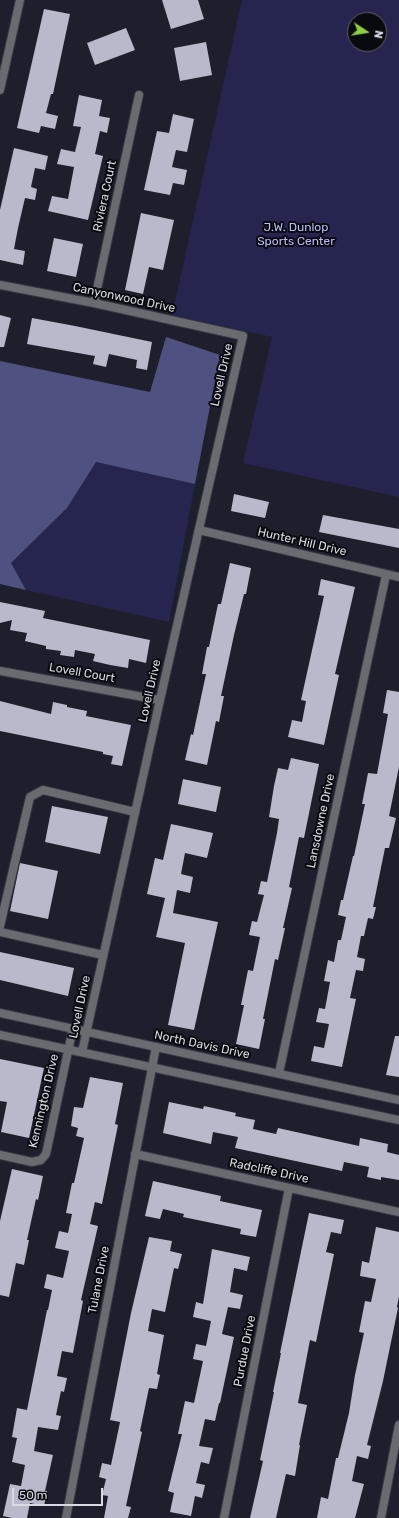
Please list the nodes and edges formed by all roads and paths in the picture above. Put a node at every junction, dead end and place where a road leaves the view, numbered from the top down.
1 (20, 0) edge
2 (0, 90) edge
3 (139, 95) dead end
4 (0, 285) edge
5 (94, 303) junction
6 (243, 336) joint
7 (199, 530) junction
8 (386, 574) junction
9 (399, 577) edge
10 (0, 670) edge
11 (160, 700) junction
12 (135, 812) junction
13 (0, 926) edge
14 (0, 932) edge
15 (103, 955) junction
16 (0, 1013) edge
17 (73, 1028) junction
18 (87, 1031) junction
19 (0, 1035) edge
20 (156, 1047) junction
21 (69, 1049) junction
22 (82, 1052) junction
23 (152, 1067) junction
24 (279, 1074) junction
25 (399, 1100) edge
26 (399, 1120) edge
27 (0, 1154) edge
28 (135, 1154) junction
29 (289, 1188) junction
30 (399, 1212) edge
31 (399, 1425) edge
32 (66, 1518) edge
33 (224, 1518) edge
34 (381, 1518) edge

1 - 2 street
3 - 5 street, Riviera Court
4 - 5 street, Canyonwood Drive
5 - 6 street, Canyonwood Drive
6 - 7 street, Lovell Drive
7 - 8 street, Hunter Hill Drive
7 - 11 street, Lovell Drive
8 - 9 street, Hunter Hill Drive
8 - 24 street, Lansdowne Drive
10 - 11 street, Lovell Court
11 - 12 street, Lovell Drive
12 - 13 street
12 - 15 street, Lovell Drive
14 - 15 street
15 - 18 street, Lovell Drive
16 - 17 street, North Davis Drive
17 - 18 street, North Davis Drive
17 - 21 street, Kennington Drive
18 - 20 street, North Davis Drive
18 - 22 street, Lovell Drive
19 - 21 street
20 - 23 street, Tulane Drive
20 - 24 street, North Davis Drive
21 - 22 street
21 - 27 street, Kennington Drive
22 - 23 street
23 - 26 street
23 - 28 street, Tulane Drive
24 - 25 street, North Davis Drive
28 - 29 street, Radcliffe Drive
28 - 32 street, Tulane Drive
29 - 30 street, Radcliffe Drive
29 - 33 street, Purdue Drive
31 - 34 street

